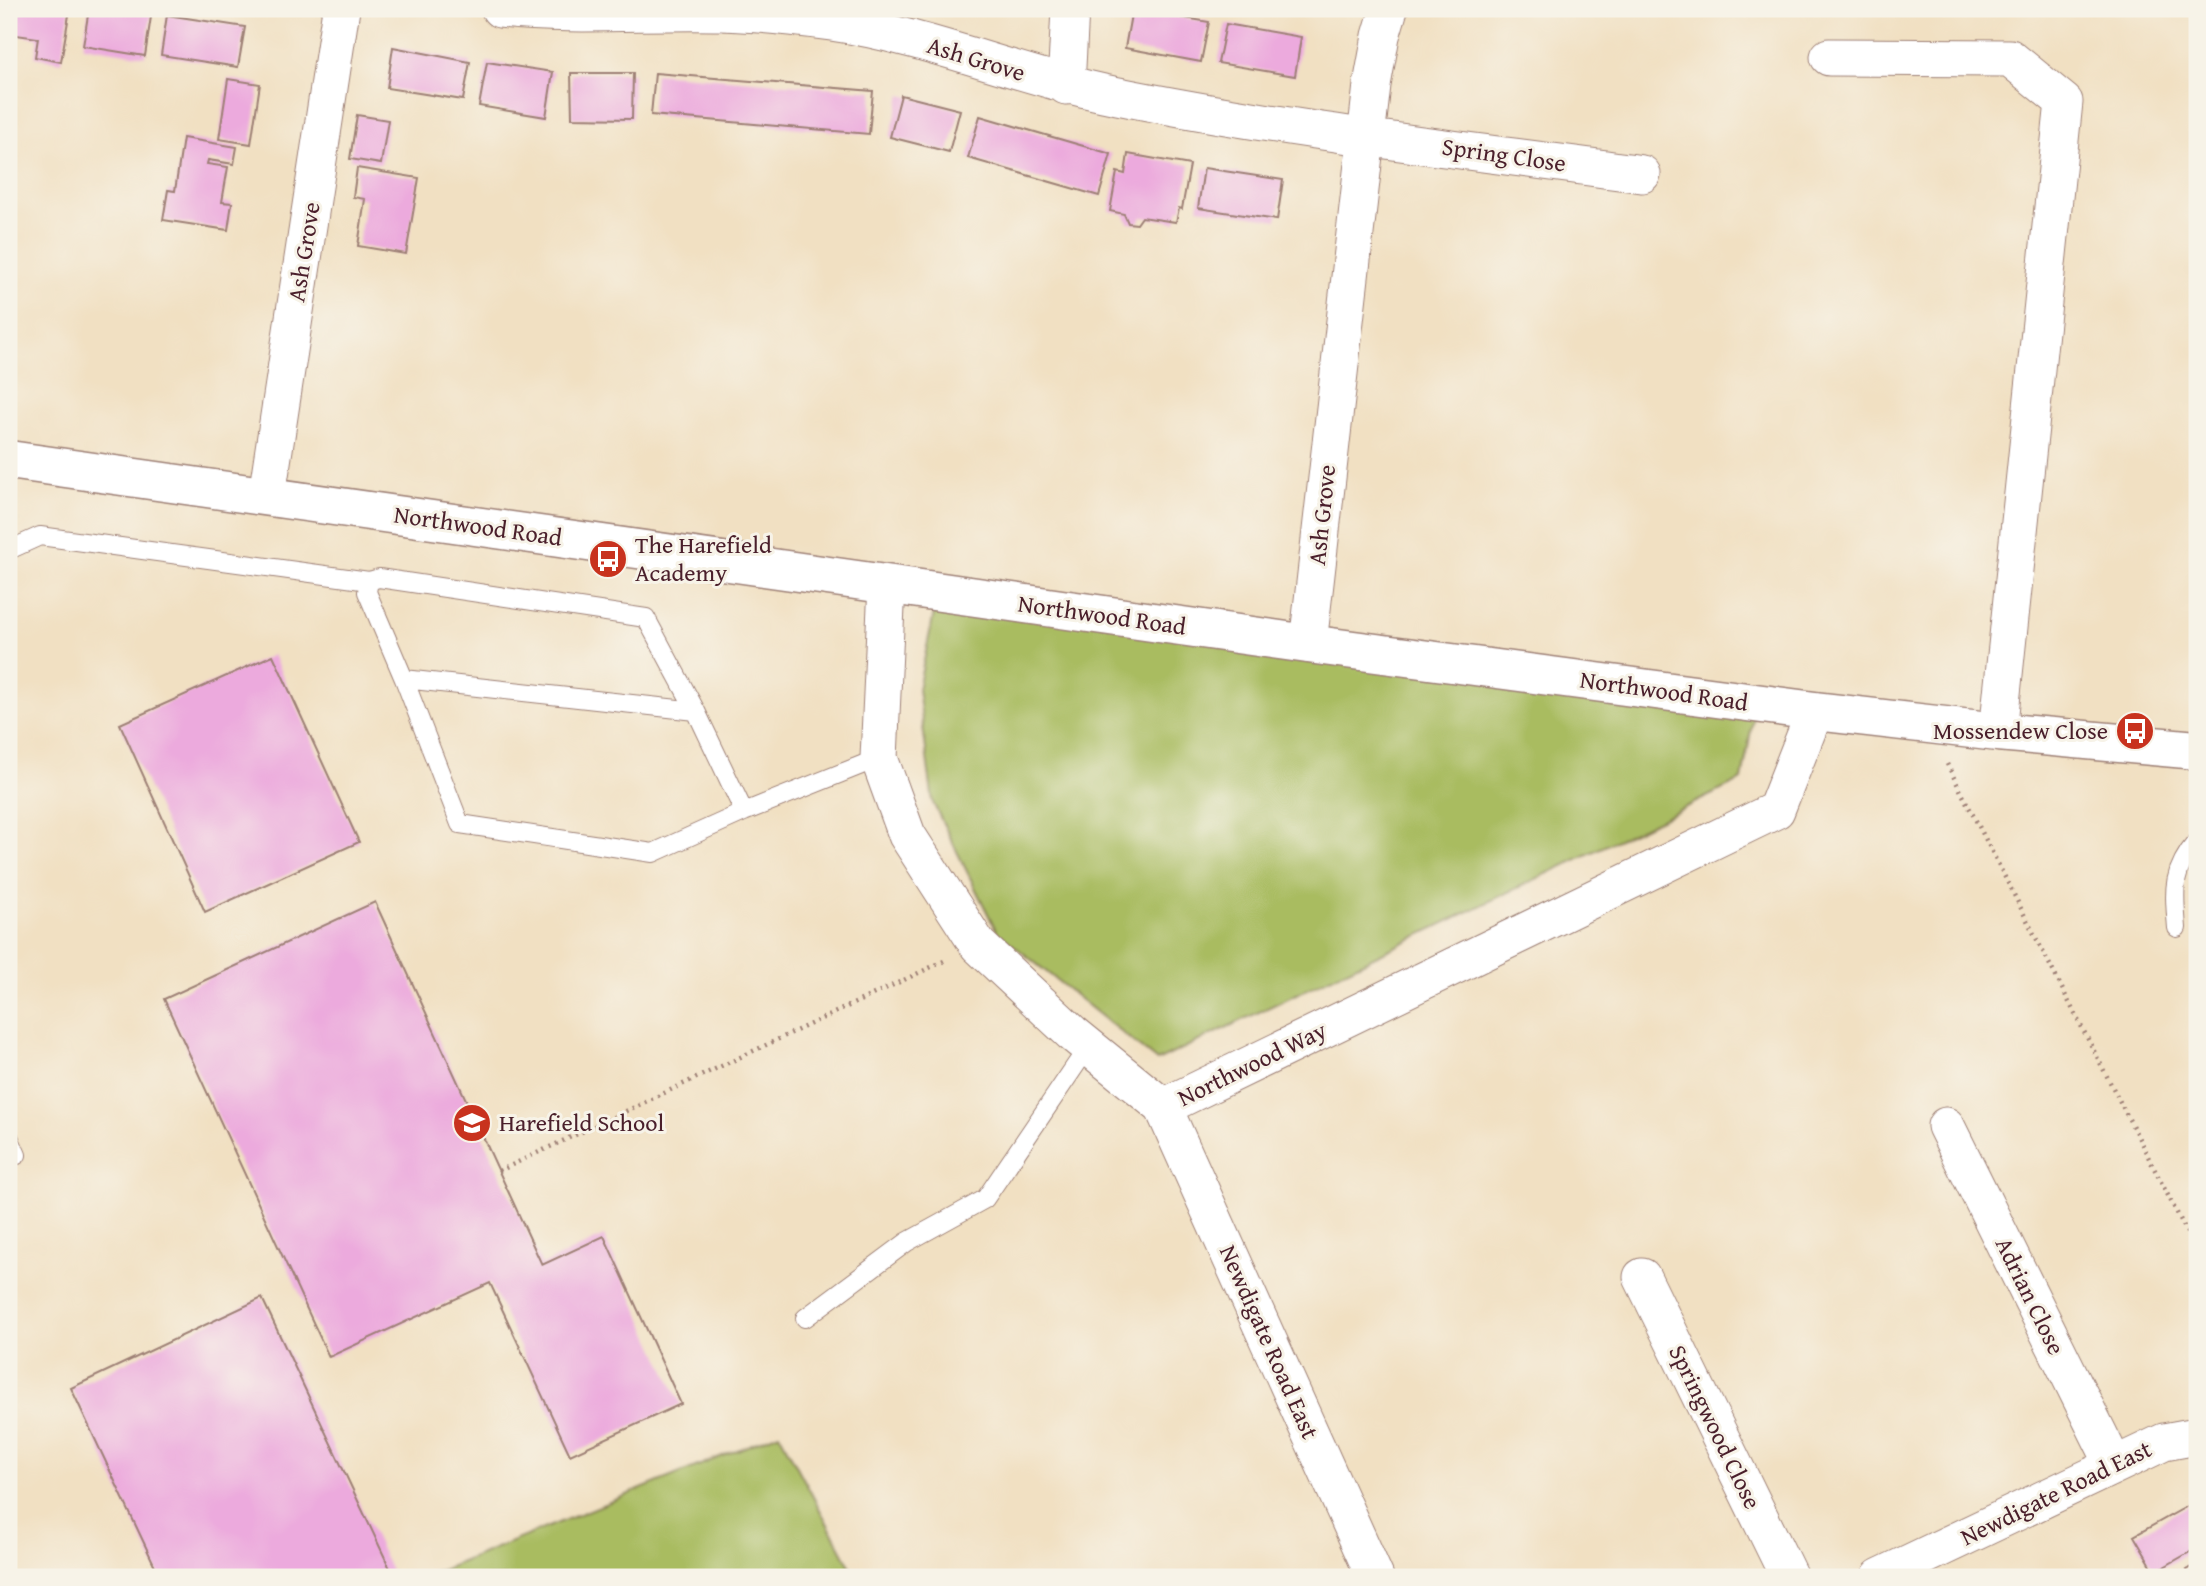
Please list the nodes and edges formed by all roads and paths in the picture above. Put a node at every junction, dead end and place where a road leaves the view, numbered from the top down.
1 (341, 9) edge
2 (500, 9) edge
3 (1070, 9) edge
4 (1389, 9) edge
5 (1829, 57) dead end
6 (1066, 86) junction
7 (1365, 136) junction
8 (1642, 174) dead end
9 (9, 460) edge
10 (267, 495) junction
11 (9, 550) edge
12 (369, 581) junction
13 (887, 585) junction
14 (1308, 644) junction
15 (404, 679) junction
16 (696, 711) junction
17 (1815, 711) junction
18 (1926, 724) junction
19 (1998, 732) junction
20 (2197, 750) edge
21 (879, 758) junction
22 (744, 812) junction
23 (2197, 841) edge
24 (2177, 928) dead end
25 (978, 945) junction
26 (1088, 1046) junction
27 (1163, 1107) junction
28 (1946, 1126) dead end
29 (9, 1137) edge
30 (17, 1154) dead end
31 (499, 1171) dead end
32 (2197, 1252) edge
33 (1642, 1277) dead end
34 (805, 1318) dead end
35 (2197, 1436) edge
36 (2114, 1465) junction
37 (1935, 1565) edge
38 (1375, 1577) edge
39 (1788, 1577) edge
40 (1880, 1577) edge

1 - 10 street, Ash Grove
2 - 6 street, Ash Grove
3 - 6 street
4 - 7 street, Ash Grove
5 - 19 street
6 - 7 street, Ash Grove
7 - 8 street, Spring Close
7 - 14 street, Ash Grove
9 - 10 street, Northwood Road
10 - 13 street, Northwood Road
11 - 12 lane
12 - 15 lane
12 - 16 lane
13 - 14 street, Northwood Road
13 - 21 street, Northwood Way
14 - 17 street, Northwood Road
15 - 16 lane
15 - 22 lane
16 - 22 lane
17 - 18 street, Northwood Road
17 - 27 street, Northwood Way
18 - 19 street, Northwood Road
18 - 32 path
19 - 20 street, Northwood Road
21 - 22 lane
21 - 25 street, Northwood Way
23 - 24 lane
25 - 26 street, Northwood Way
25 - 31 path
26 - 27 street, Northwood Way
26 - 34 lane
27 - 38 street, Newdigate Road East
28 - 36 street, Adrian Close
29 - 30 lane
33 - 39 street, Springwood Close
35 - 36 street, Newdigate Road East
36 - 37 street, Newdigate Road East
37 - 40 street, Newdigate Road East

